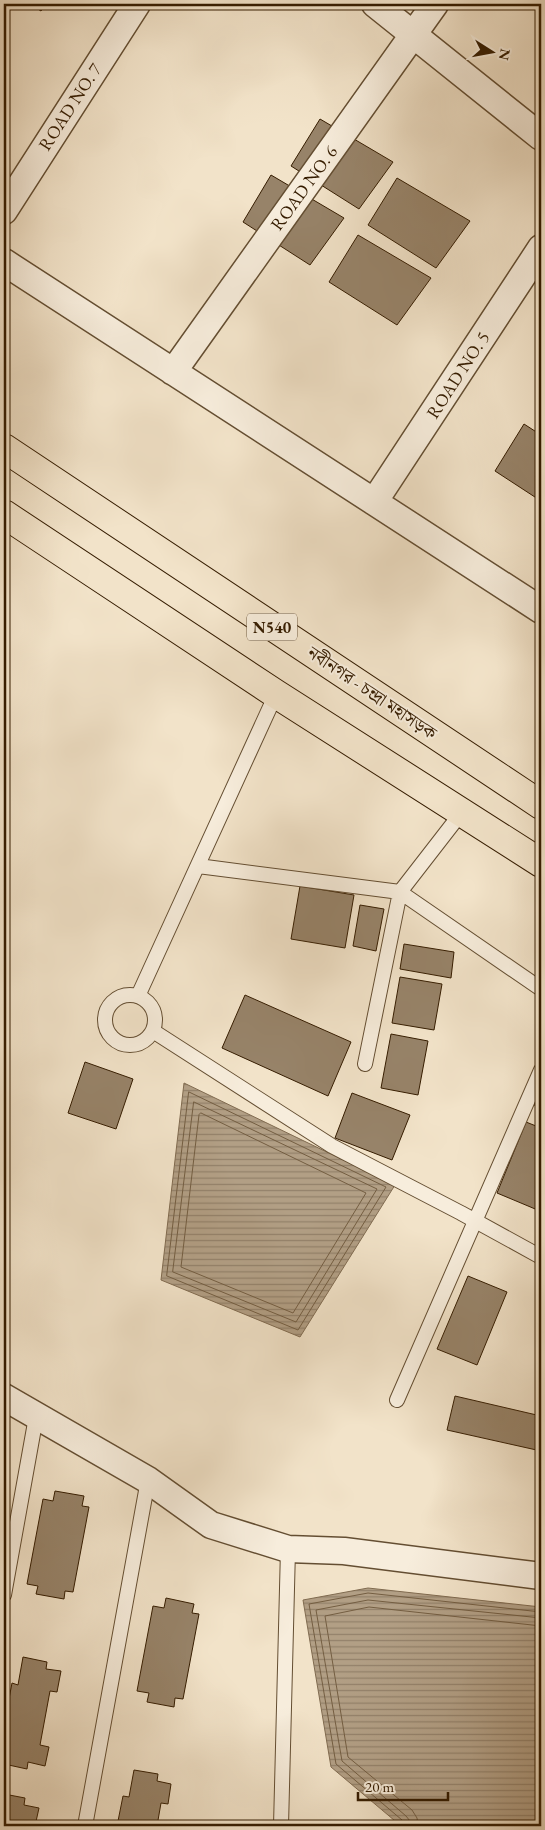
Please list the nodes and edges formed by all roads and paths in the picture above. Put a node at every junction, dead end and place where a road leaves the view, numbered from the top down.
1 (137, 4) edge
2 (374, 4) edge
3 (435, 4) edge
4 (413, 35) junction
5 (541, 137) edge
6 (4, 211) edge
7 (541, 248) edge
8 (4, 262) edge
9 (173, 372) junction
10 (4, 448) edge
11 (374, 502) junction
12 (4, 514) edge
13 (541, 610) edge
14 (276, 694) junction
15 (541, 805) edge
16 (462, 812) junction
17 (541, 863) edge
18 (198, 866) junction
19 (400, 892) junction
20 (541, 989) edge
21 (138, 996) junction
22 (153, 1031) junction
23 (365, 1064) dead end
24 (541, 1070) edge
25 (474, 1220) junction
26 (541, 1257) edge
27 (4, 1398) edge
28 (397, 1400) dead end
29 (36, 1416) junction
30 (148, 1480) junction
31 (288, 1549) junction
32 (541, 1576) edge
33 (4, 1595) edge
34 (85, 1826) edge
35 (281, 1826) edge

1 - 6 street, ROAD NO. 7
2 - 4 street
3 - 4 street, ROAD NO. 6
4 - 5 street
4 - 9 street, ROAD NO. 6
7 - 11 street, ROAD NO. 5
8 - 9 street
9 - 11 street
10 - 15 highway, নবীনগর - চন্দ্রা মহাসড়ক / N540
11 - 13 street
12 - 14 highway
14 - 16 highway
14 - 18 lane
16 - 17 highway
16 - 19 lane
18 - 19 lane
18 - 21 lane
19 - 20 lane
19 - 23 lane
21 - 22 lane
21 - 22 lane
22 - 25 lane
24 - 25 lane
25 - 26 lane
25 - 28 lane
27 - 29 street
29 - 30 street
29 - 33 lane
30 - 31 street
30 - 34 lane
31 - 32 street
31 - 35 lane

